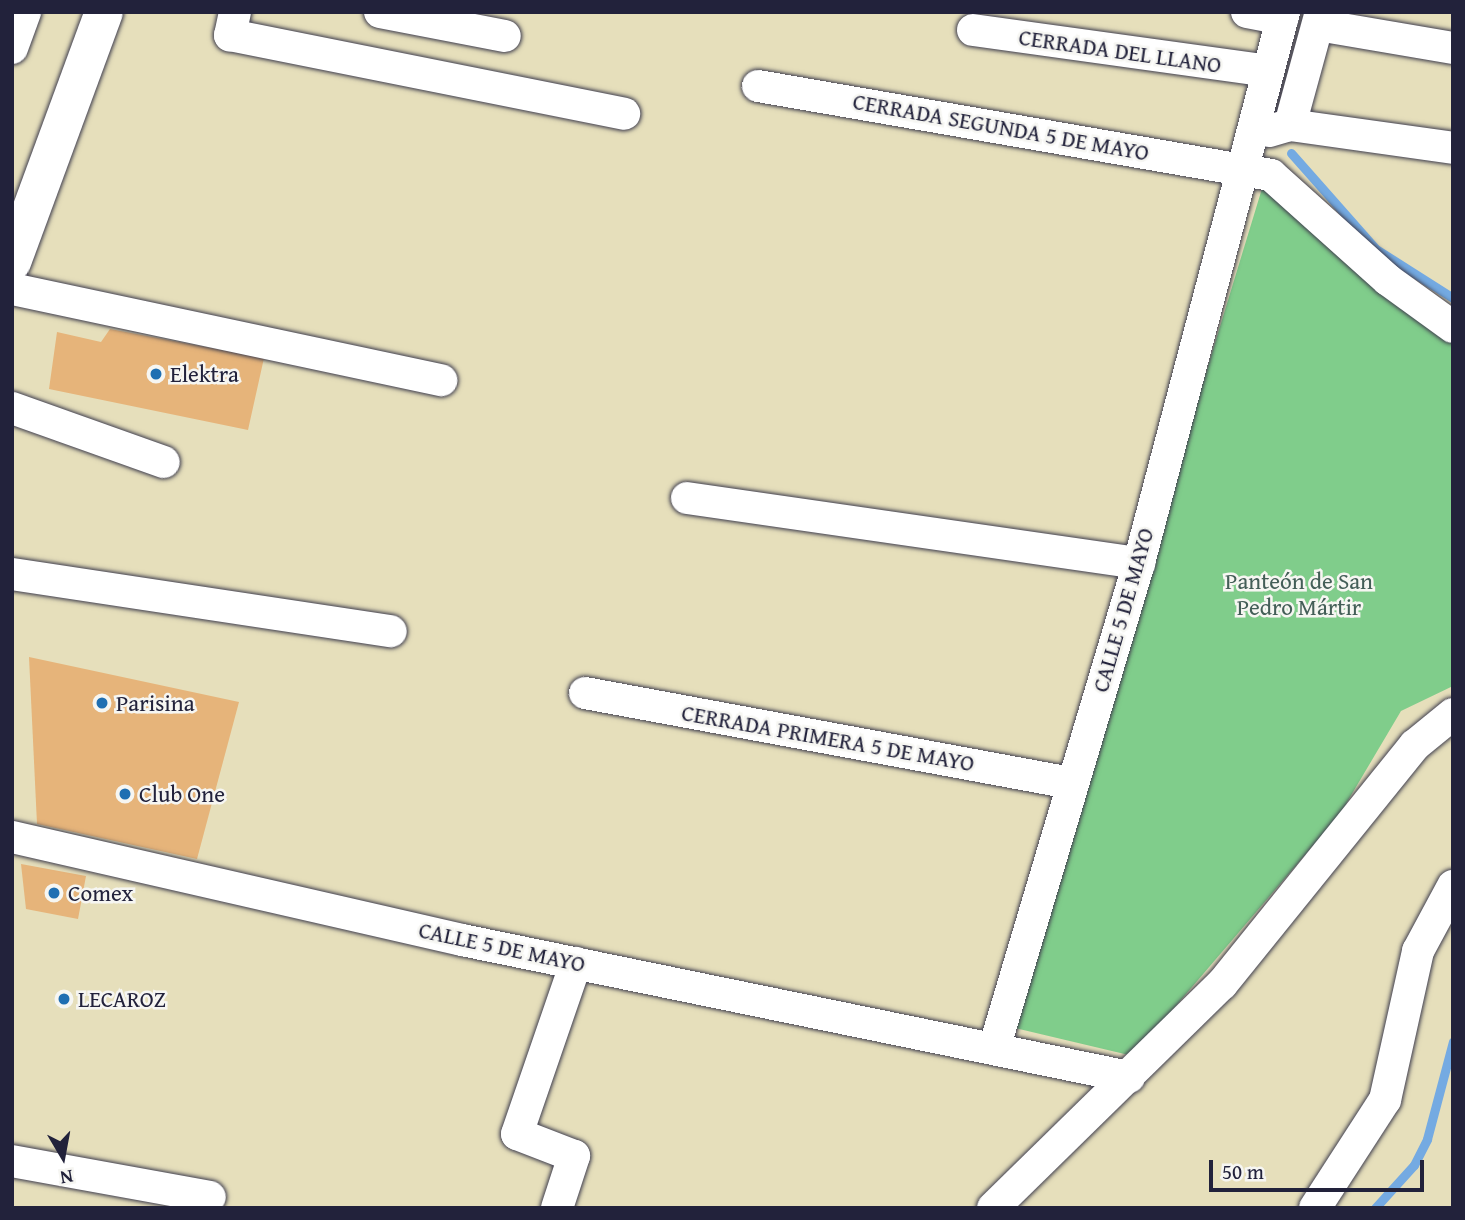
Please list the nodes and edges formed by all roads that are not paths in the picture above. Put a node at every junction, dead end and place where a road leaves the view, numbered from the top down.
1 (25, 12) edge
2 (104, 12) edge
3 (235, 12) edge
4 (380, 12) edge
5 (1247, 12) edge
6 (1283, 16) edge
7 (1320, 19) edge
8 (973, 30) dead end
9 (505, 36) dead end
10 (12, 48) edge
11 (1453, 48) edge
12 (1268, 71) junction
13 (758, 86) dead end
14 (624, 114) dead end
15 (1290, 125) junction
16 (1252, 135) junction
17 (1453, 148) edge
18 (1243, 169) junction
19 (12, 262) edge
20 (12, 289) edge
21 (1453, 327) edge
22 (441, 380) dead end
23 (12, 408) edge
24 (164, 462) dead end
25 (687, 498) dead end
26 (1139, 563) junction
27 (12, 574) edge
28 (391, 631) dead end
29 (585, 693) dead end
30 (1453, 714) edge
31 (1072, 783) junction
32 (12, 837) edge
33 (1453, 886) edge
34 (576, 963) junction
35 (994, 1049) junction
36 (1129, 1077) junction
37 (12, 1161) edge
38 (210, 1197) dead end
39 (557, 1208) edge
40 (993, 1208) edge
41 (1315, 1208) edge

1 - 10 street
2 - 19 main road
3 - 14 street
4 - 9 street
5 - 6 street
6 - 12 street, CALLE 5 DE MAYO
7 - 11 street
7 - 15 street
8 - 12 street, CERRADA DEL LLANO
12 - 16 street, CALLE 5 DE MAYO
13 - 18 street, CERRADA SEGUNDA 5 DE MAYO
15 - 16 street
15 - 17 street
16 - 18 street, CALLE 5 DE MAYO
18 - 21 street
18 - 26 street, CALLE 5 DE MAYO
20 - 22 street
23 - 24 street
25 - 26 street
26 - 31 street, CALLE 5 DE MAYO
27 - 28 street
29 - 31 street, CERRADA PRIMERA 5 DE MAYO
30 - 36 street
31 - 35 street, CALLE 5 DE MAYO
32 - 34 street, CALLE 5 DE MAYO
33 - 41 street
34 - 35 street, CALLE 5 DE MAYO
34 - 39 street
35 - 36 street, CALLE 5 DE MAYO
36 - 40 street
37 - 38 street

